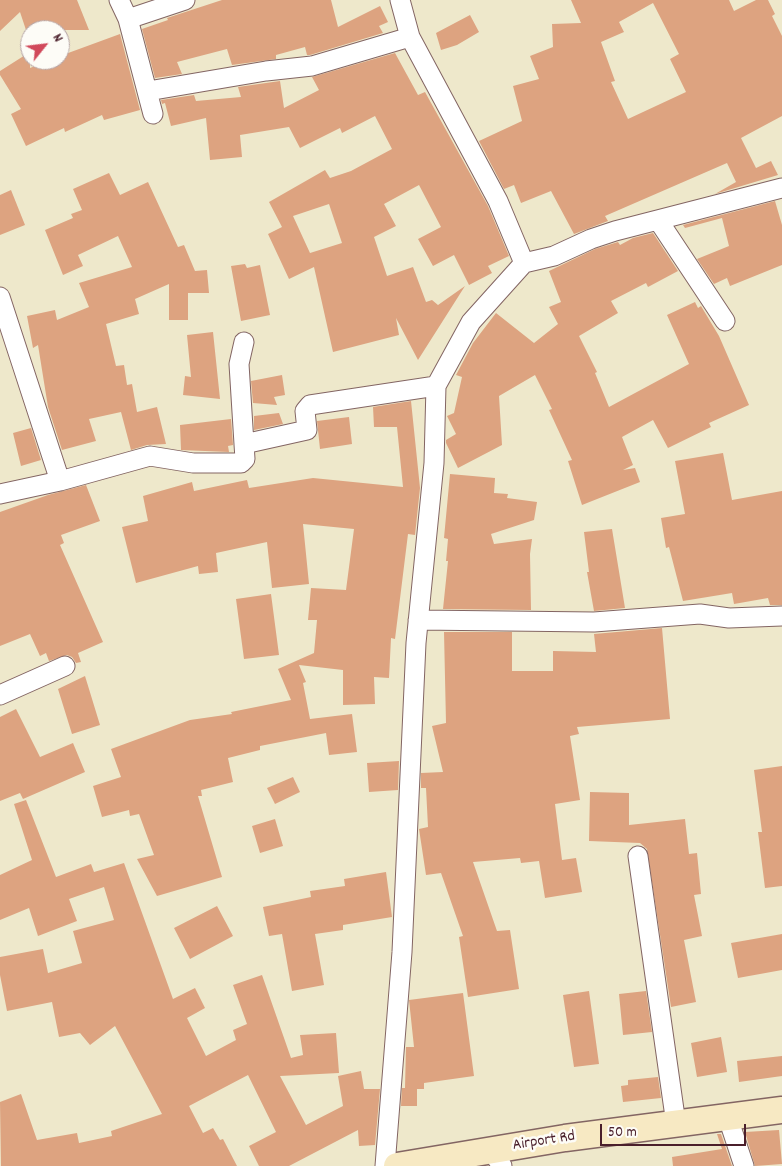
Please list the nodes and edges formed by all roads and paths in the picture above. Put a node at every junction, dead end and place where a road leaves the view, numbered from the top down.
1 (119, 0) edge
2 (185, 0) edge
3 (400, 0) edge
4 (128, 19) junction
5 (410, 37) junction
6 (148, 91) junction
7 (153, 114) dead end
8 (782, 188) edge
9 (658, 220) junction
10 (524, 262) junction
11 (0, 297) edge
12 (725, 321) dead end
13 (244, 342) dead end
14 (436, 386) junction
15 (244, 444) junction
16 (60, 481) junction
17 (0, 494) edge
18 (782, 616) edge
19 (418, 620) junction
20 (65, 666) dead end
21 (0, 695) edge
22 (638, 856) dead end
23 (782, 1110) edge
24 (728, 1118) junction
25 (676, 1124) junction
26 (497, 1158) edge
27 (385, 1166) edge
28 (396, 1166) edge
29 (744, 1166) edge

1 - 4 street
2 - 4 street
3 - 5 street
4 - 6 street
5 - 6 street
5 - 10 street
6 - 7 street
8 - 9 street
9 - 10 street
9 - 12 street
10 - 14 street
11 - 16 street
13 - 15 street
14 - 15 street
14 - 19 street
15 - 16 street
16 - 17 street
18 - 19 street
19 - 27 street
20 - 21 street
22 - 25 street
23 - 24 main road, Airport Rd
24 - 25 main road, Airport Rd
24 - 29 street
25 - 26 main road, Airport Rd
26 - 28 main road, Airport Rd

